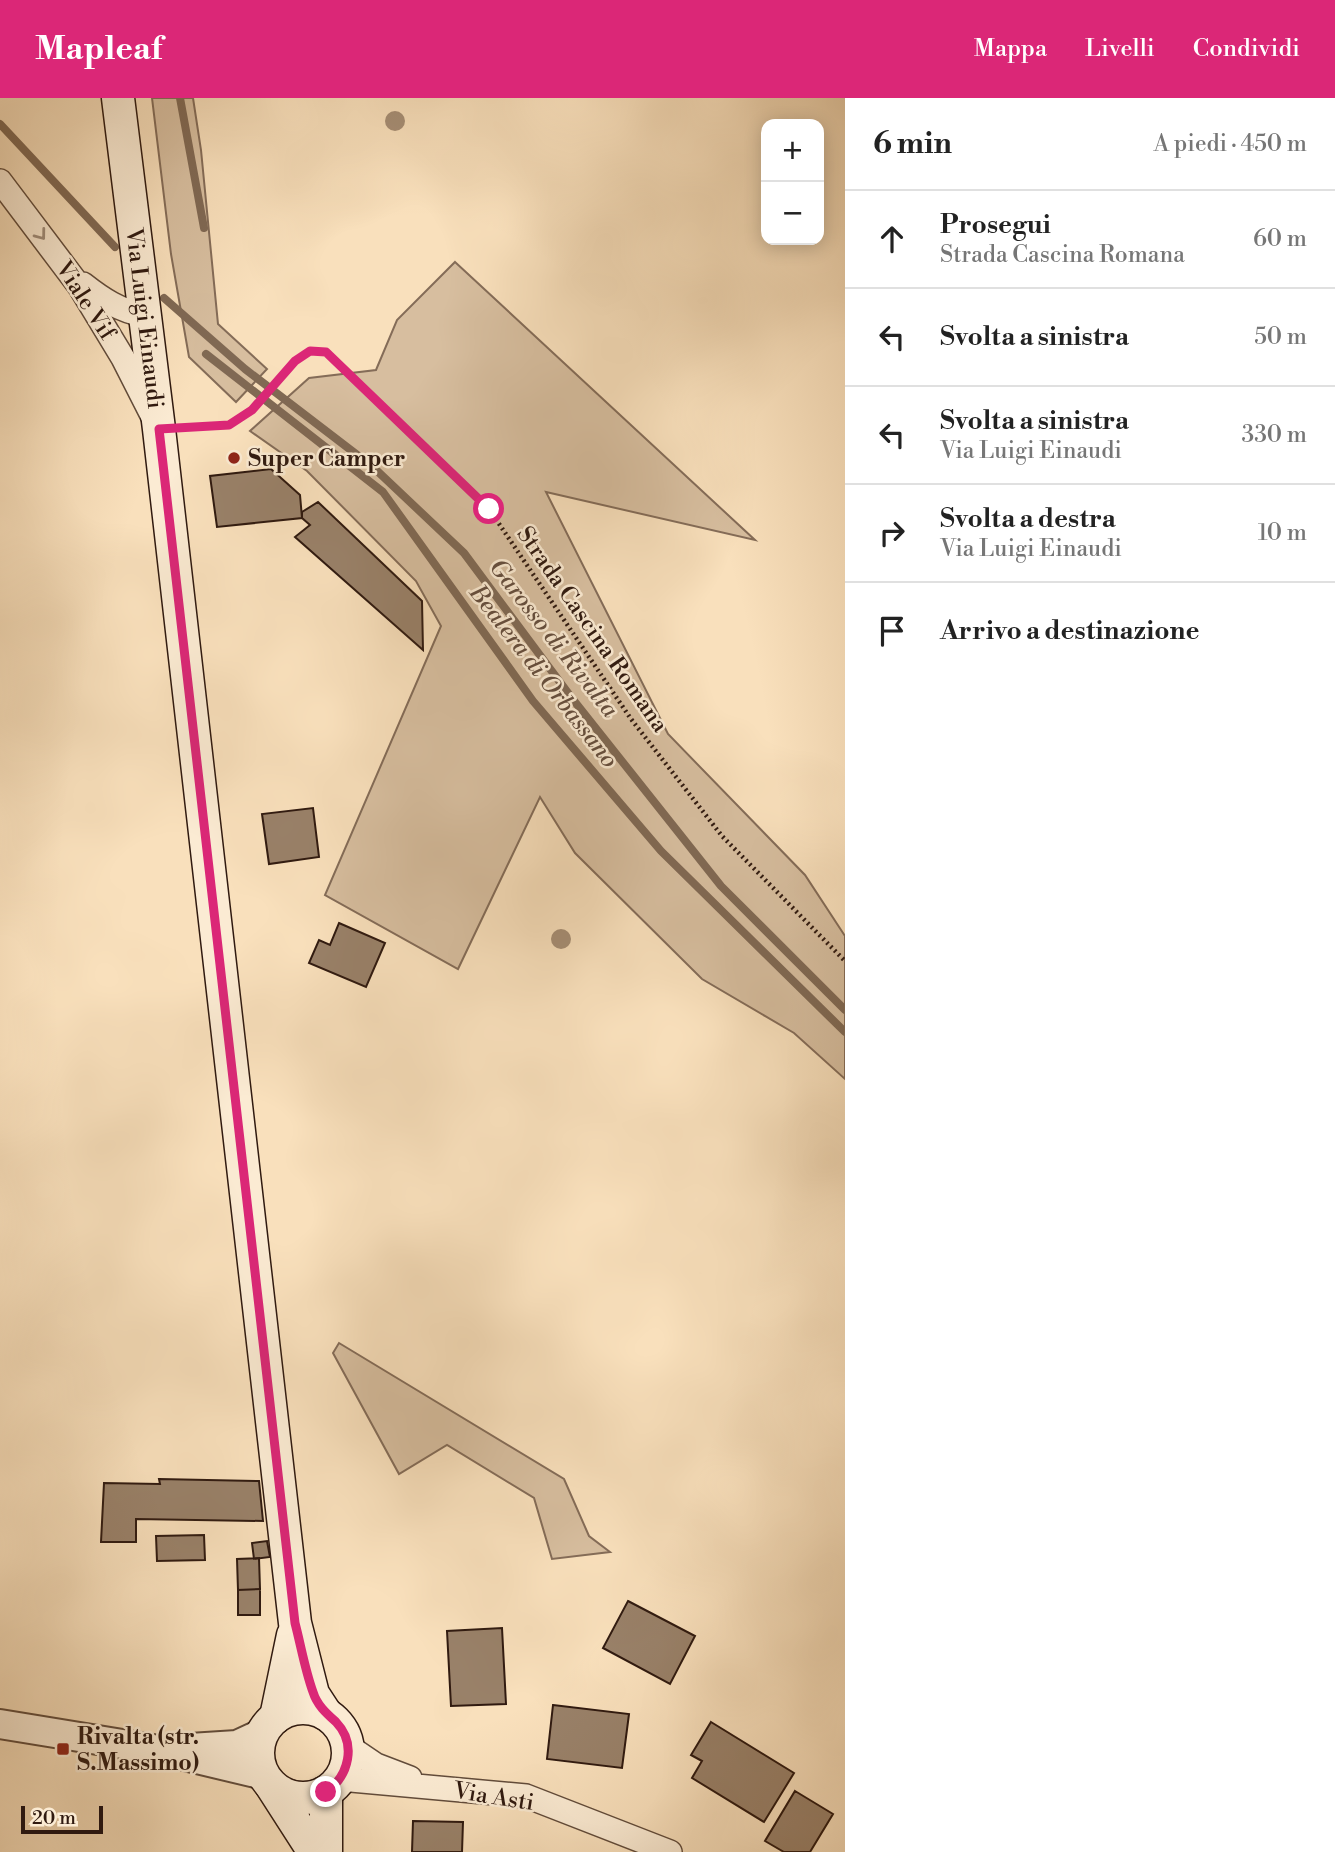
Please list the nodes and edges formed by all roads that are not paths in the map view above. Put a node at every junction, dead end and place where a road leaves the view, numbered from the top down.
1 (118, 98) edge
2 (0, 181) edge
3 (68, 270) junction
4 (144, 314) junction
5 (159, 429) junction
6 (295, 1623) junction
7 (326, 1714) junction
8 (0, 1724) edge
9 (269, 1725) junction
10 (348, 1746) junction
11 (159, 1750) junction
12 (267, 1780) junction
13 (333, 1786) junction
14 (436, 1788) junction
15 (646, 1847) edge
16 (314, 1852) edge
17 (326, 1852) edge
18 (670, 1852) edge

1 - 4 main road, Via Luigi Einaudi
2 -> 3 street, Viale Vif
3 - 4 street
3 - 5 street, Viale Vif
4 - 5 main road, Via Luigi Einaudi
5 - 6 main road, Via Luigi Einaudi
6 - 7 main road, Via Luigi Einaudi
6 - 9 main road, Via Luigi Einaudi
7 - 9 main road
7 - 10 main road, Via Luigi Einaudi
8 - 11 street
9 - 11 street
9 - 12 main road, Via Luigi Einaudi
10 - 13 main road
10 - 14 street, Via Asti
11 - 12 street
12 - 13 main road
12 - 16 main road, Via Luigi Einaudi
13 - 14 street, Via Asti
13 - 17 main road
14 - 15 street, Via Asti
15 - 18 street, Via Asti

